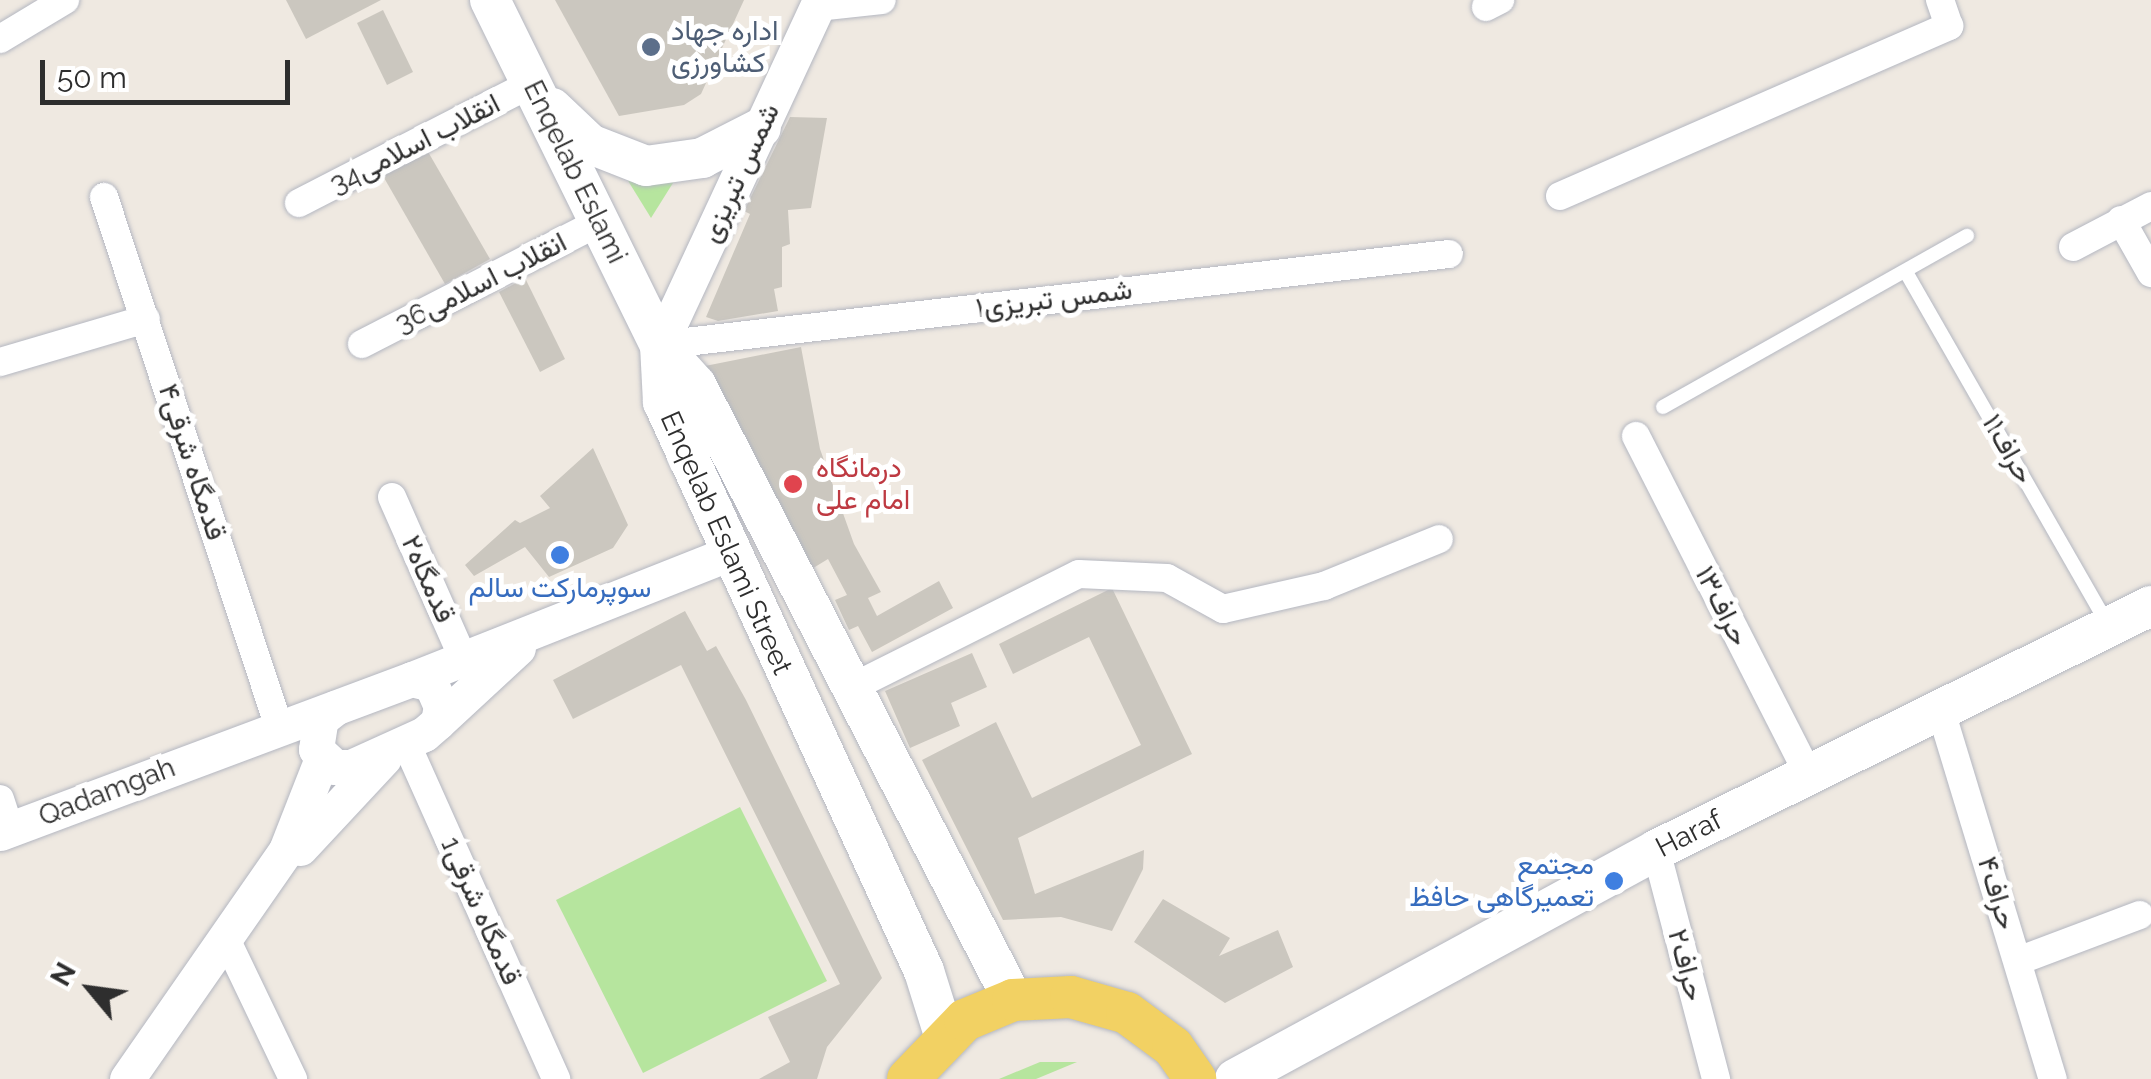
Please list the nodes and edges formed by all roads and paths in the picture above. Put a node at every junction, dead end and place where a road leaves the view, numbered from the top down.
1 (65, 0) edge
2 (490, 0) edge
3 (882, 0) edge
4 (1940, 0) edge
5 (819, 4) edge
6 (0, 38) edge
7 (533, 88) junction
8 (761, 128) junction
9 (1560, 196) dead end
10 (104, 197) dead end
11 (299, 203) dead end
12 (2151, 206) edge
13 (2122, 220) junction
14 (599, 222) junction
15 (1967, 236) dead end
16 (2073, 246) dead end
17 (1449, 254) dead end
18 (1906, 272) junction
19 (2151, 273) edge
20 (146, 319) junction
21 (362, 344) dead end
22 (660, 345) junction
23 (0, 362) edge
24 (1663, 407) dead end
25 (1636, 436) dead end
26 (392, 497) dead end
27 (1439, 538) dead end
28 (727, 554) junction
29 (2151, 606) edge
30 (2109, 626) junction
31 (538, 631) junction
32 (464, 660) junction
33 (412, 679) junction
34 (855, 686) junction
35 (335, 708) junction
36 (1940, 708) junction
37 (438, 722) junction
38 (279, 728) junction
39 (399, 745) junction
40 (214, 752) junction
41 (319, 753) junction
42 (1809, 775) junction
43 (3, 820) edge
44 (1656, 850) junction
45 (265, 885) junction
46 (2140, 915) dead end
47 (228, 941) junction
48 (2018, 961) junction
49 (1013, 1000) junction
50 (944, 1035) junction
51 (142, 1072) edge
52 (293, 1079) edge
53 (556, 1079) edge
54 (908, 1079) edge
55 (1195, 1079) edge
56 (1236, 1079) edge
57 (1716, 1079) edge
58 (2053, 1079) edge

1 - 6 street
2 - 7 main road, Enqelab Eslami
3 - 5 street
4 - 9 street
5 - 8 street, شمس تبریزی
7 - 8 main road
7 - 11 street, 34انقلاب اسلامی
7 - 14 main road, Enqelab Eslami
8 - 22 street, شمس تبریزی
10 - 20 street, قدمگاه شرقی۴
12 - 13 street
13 - 16 street
13 - 19 street
14 - 21 street, 36انقلاب اسلامی
14 - 22 main road, Enqelab Eslami
15 - 18 lane
17 - 22 street, شمس تبریزی۱
18 - 24 lane
18 - 30 lane, حراف۱۱
20 - 23 street
20 - 38 street, قدمگاه شرقی۴
22 - 28 main road, Enqelab Eslami Street
22 - 34 main road, Enqelab Eslami Street
25 - 42 street, حراف۱۳
26 - 32 street, قدمگاه۲
27 - 34 street
28 - 31 street
28 - 50 main road, Enqelab Eslami Street
29 - 30 main road, Haraf
30 - 36 main road, Haraf
31 - 32 street
31 - 37 street
32 - 33 street
33 - 35 street, Qadamgah
33 - 37 street
34 - 49 main road, Enqelab Eslami Street
35 - 38 street, Qadamgah
35 - 41 street
36 - 42 main road, Haraf
36 - 48 street, حراف۴
37 - 39 street
38 - 40 street, Qadamgah
39 - 41 street, Qadamgah
39 - 45 street
39 - 53 street, 1قدمگاه شرقی
40 - 41 street, Qadamgah
40 - 43 street, Qadamgah
41 - 45 street
42 - 44 main road, Haraf
44 - 56 main road, Haraf
44 - 57 street, حراف۲
45 - 47 street
46 - 48 street
47 - 51 street
47 - 52 street
48 - 58 street, حراف۴
49 - 50 main road
49 - 55 main road
50 - 54 main road

